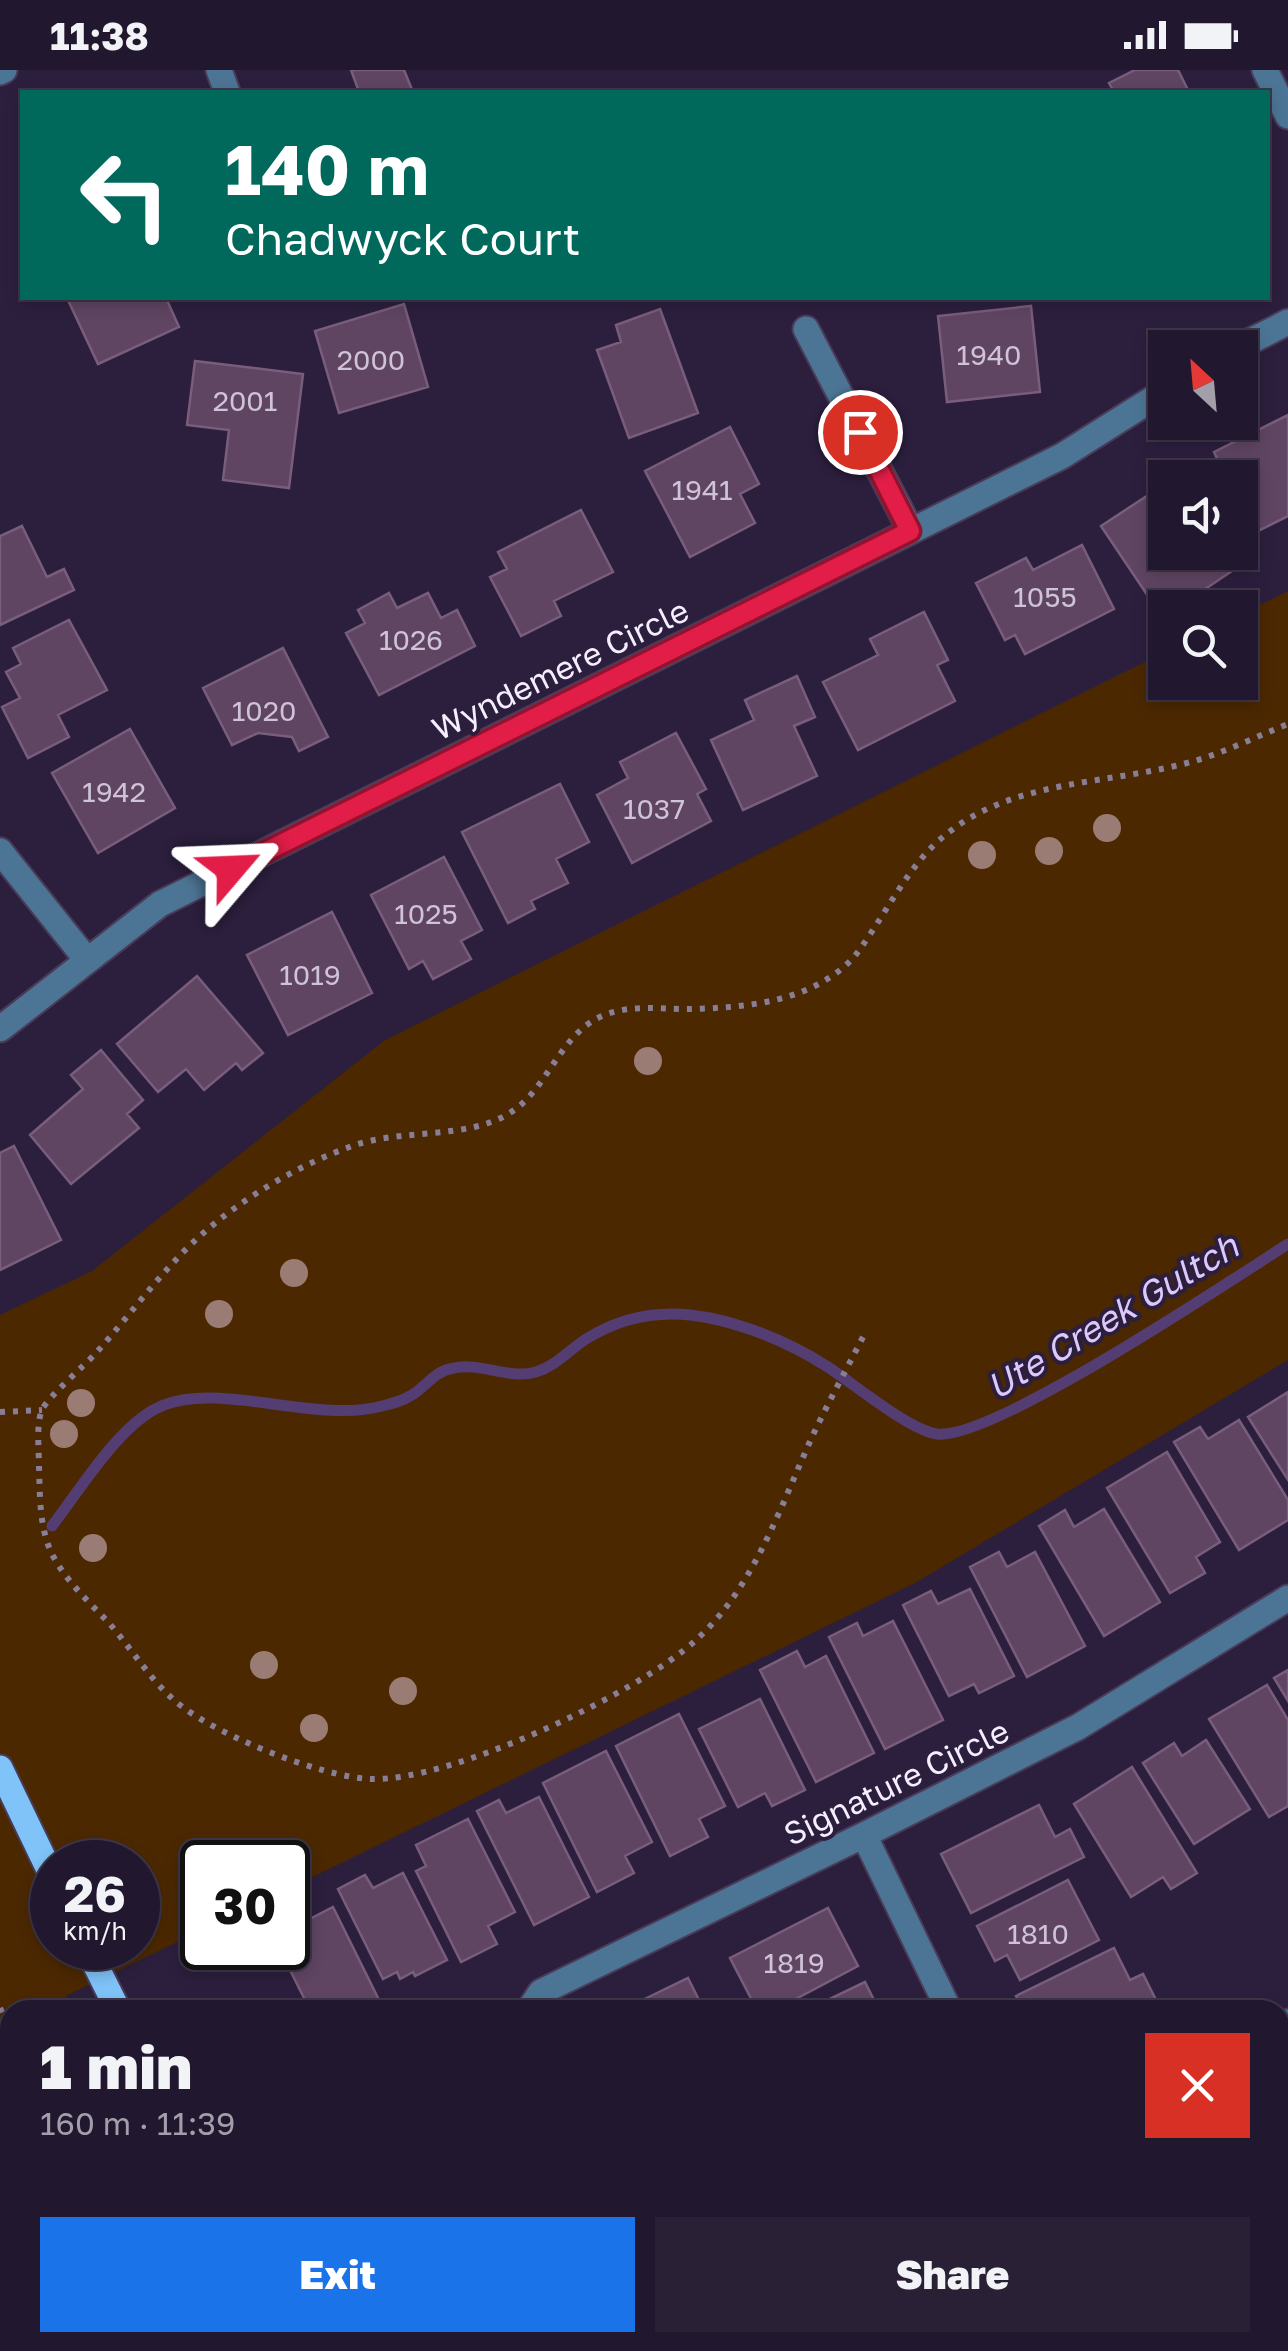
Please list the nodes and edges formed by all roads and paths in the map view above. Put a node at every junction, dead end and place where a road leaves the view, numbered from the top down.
1 (1265, 70) edge
2 (1288, 116) edge
3 (1288, 322) edge
4 (806, 329) dead end
5 (1258, 337) edge
6 (1148, 401) edge
7 (910, 531) junction
8 (1288, 724) edge
9 (0, 851) edge
10 (87, 960) junction
11 (0, 1029) edge
12 (863, 1336) dead end
13 (42, 1410) junction
14 (0, 1412) edge
15 (1288, 1598) edge
16 (0, 1768) edge
17 (864, 1836) junction
18 (35, 1840) edge
19 (98, 1970) edge
20 (113, 2000) edge
21 (536, 2000) edge
22 (944, 2000) edge

1 - 2 street
3 - 5 street
4 - 7 street
6 - 7 street, Wyndemere Circle
7 - 10 street, Wyndemere Circle
8 - 13 path
9 - 10 street
10 - 11 street, Wyndemere Circle
12 - 13 path
13 - 14 path
15 - 17 street, Signature Circle
16 - 18 main road
17 - 21 street, Signature Circle
17 - 22 street
19 - 20 main road

